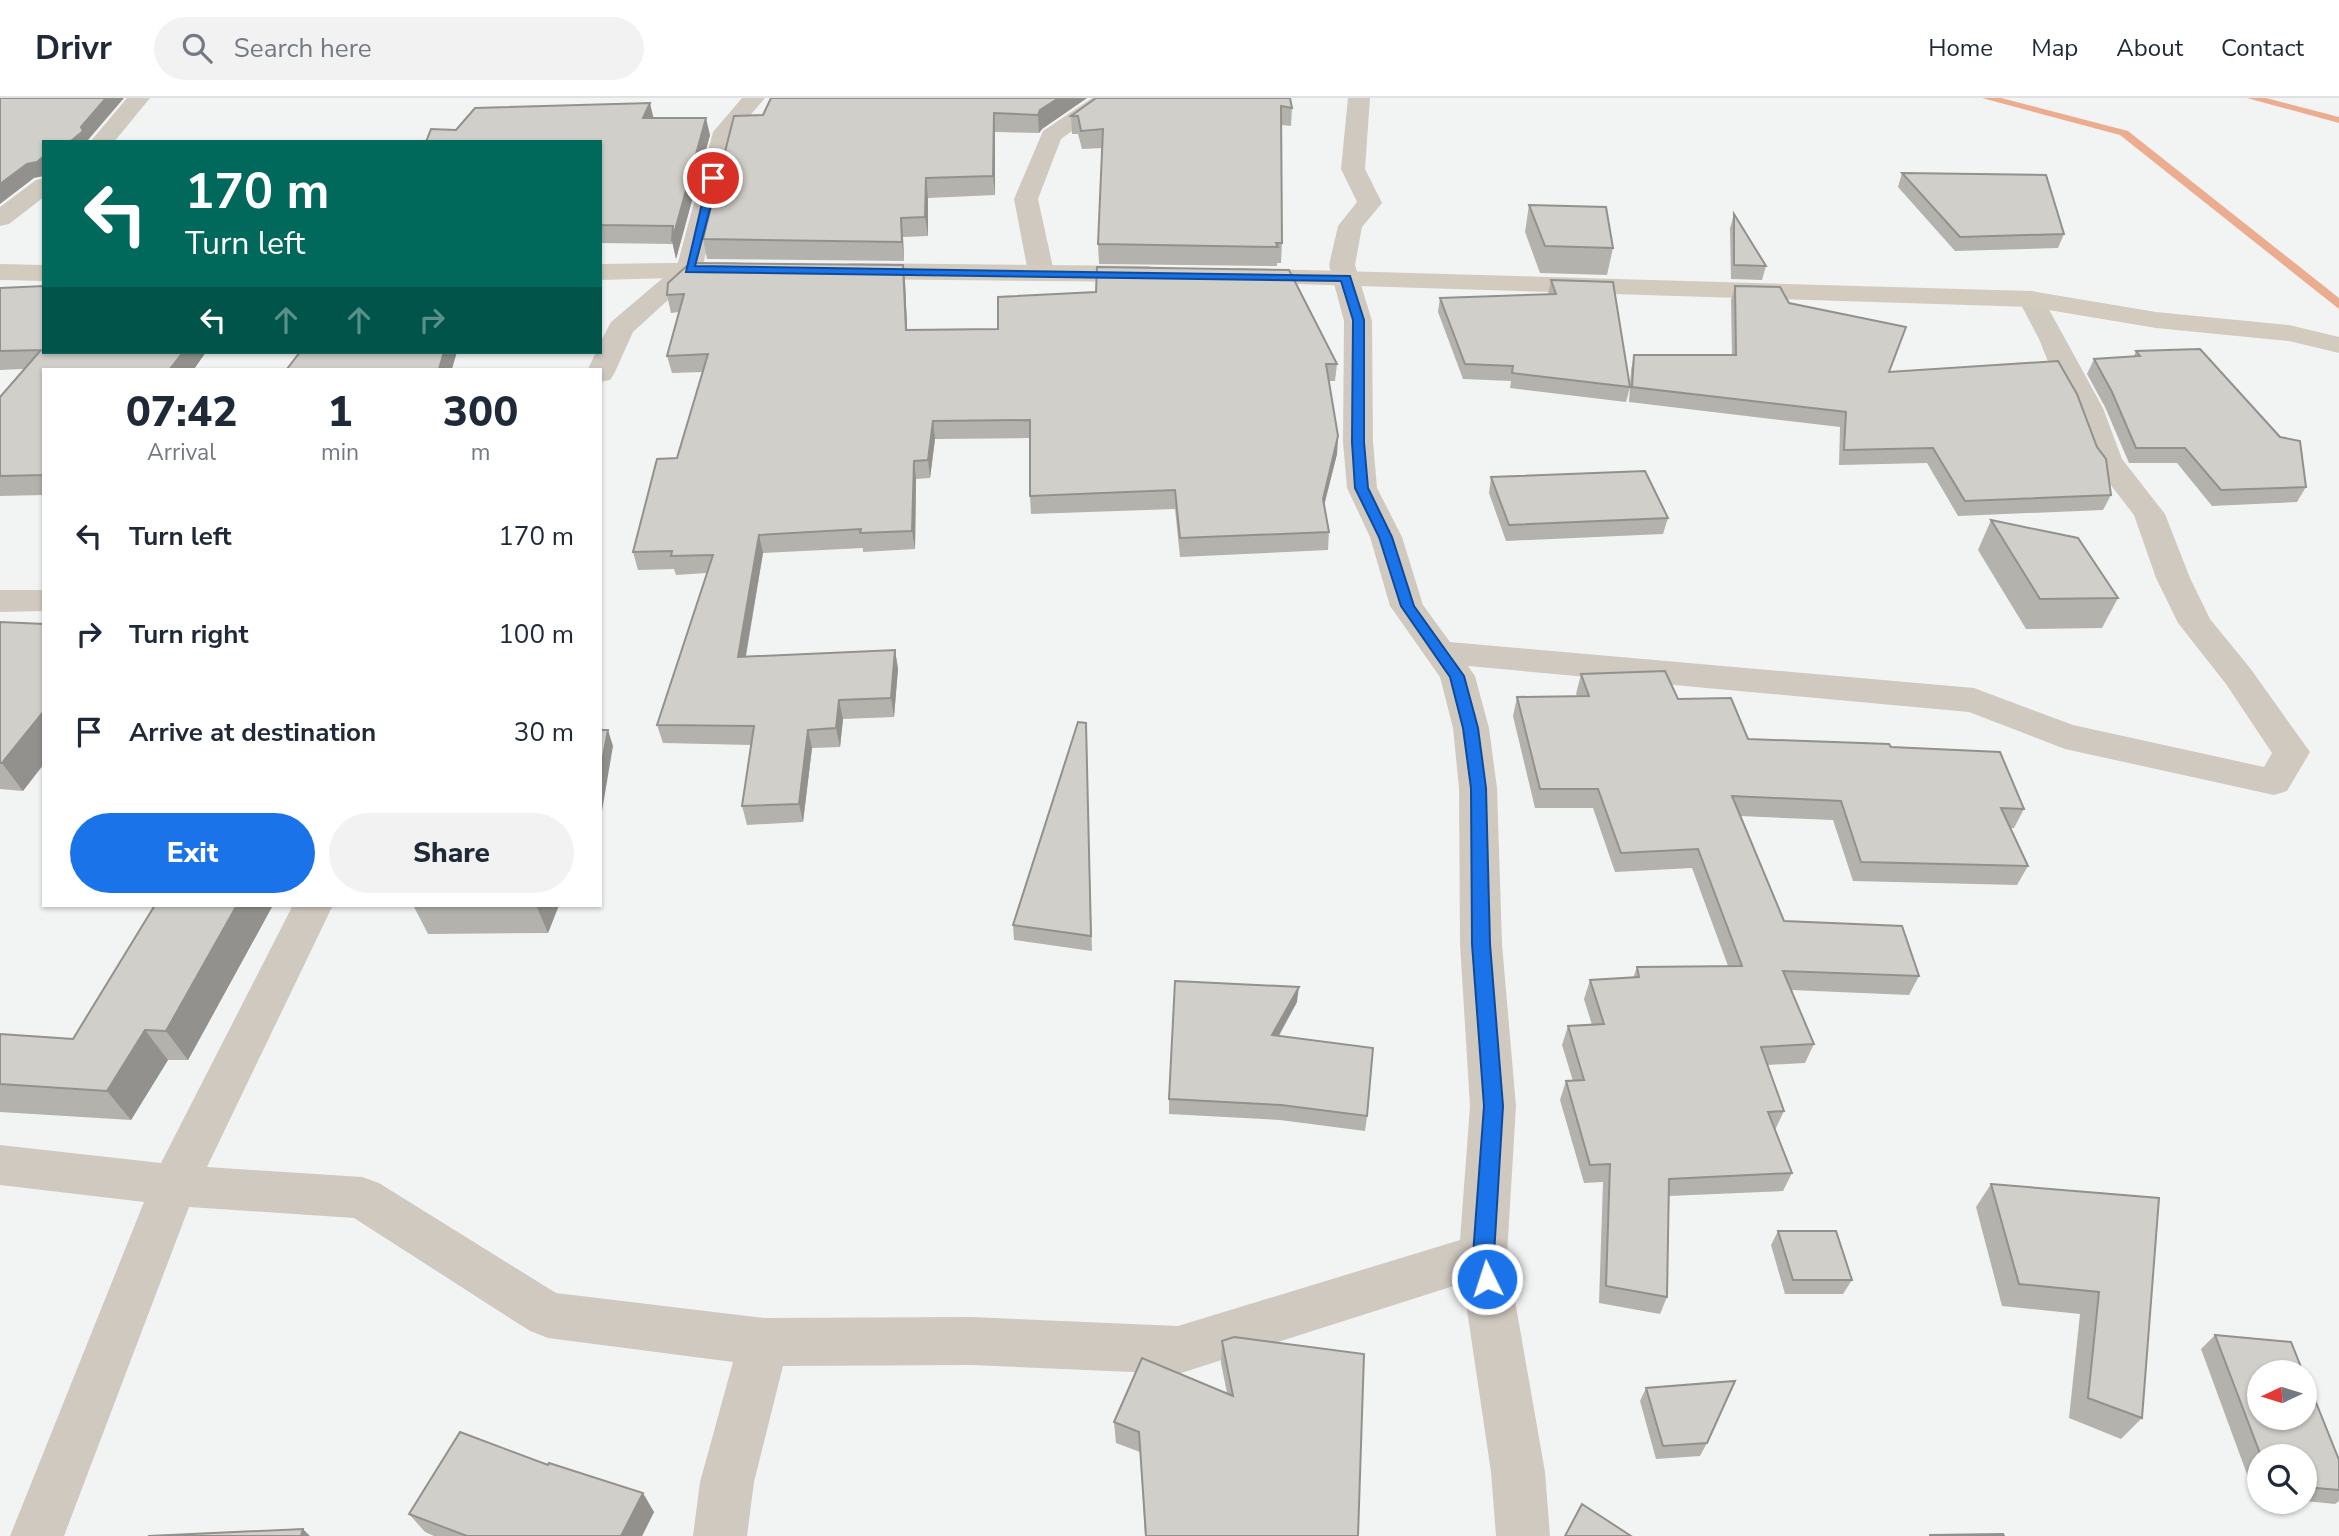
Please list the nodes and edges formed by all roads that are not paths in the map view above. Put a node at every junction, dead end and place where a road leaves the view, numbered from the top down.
1 (139, 98) edge
2 (754, 98) edge
3 (1107, 98) edge
4 (1359, 98) edge
5 (103, 140) edge
6 (42, 187) edge
7 (0, 219) edge
8 (689, 270) junction
9 (757, 270) edge
10 (824, 271) edge
11 (0, 272) edge
12 (602, 272) edge
13 (1041, 272) junction
14 (42, 273) edge
15 (1179, 275) edge
16 (1221, 276) edge
17 (1346, 278) junction
18 (2031, 299) junction
19 (2339, 345) edge
20 (602, 370) edge
21 (42, 600) edge
22 (0, 601) edge
23 (1440, 652) junction
24 (312, 907) edge
25 (0, 1165) edge
26 (174, 1185) junction
27 (1483, 1255) junction
28 (764, 1342) junction
29 (37, 1536) edge
30 (720, 1536) edge
31 (1524, 1536) edge

1 - 5 street
2 - 8 street
3 - 13 street
4 - 17 street
6 - 7 street
8 - 9 street
8 - 12 street
8 - 20 street
10 - 13 street
11 - 14 street
13 - 15 street
16 - 17 street
17 - 18 street
17 - 23 street
18 - 19 street
18 - 23 street
21 - 22 street
23 - 27 street
24 - 26 street
25 - 26 street
26 - 28 street
26 - 29 street
27 - 28 street
27 - 31 street
28 - 30 street

